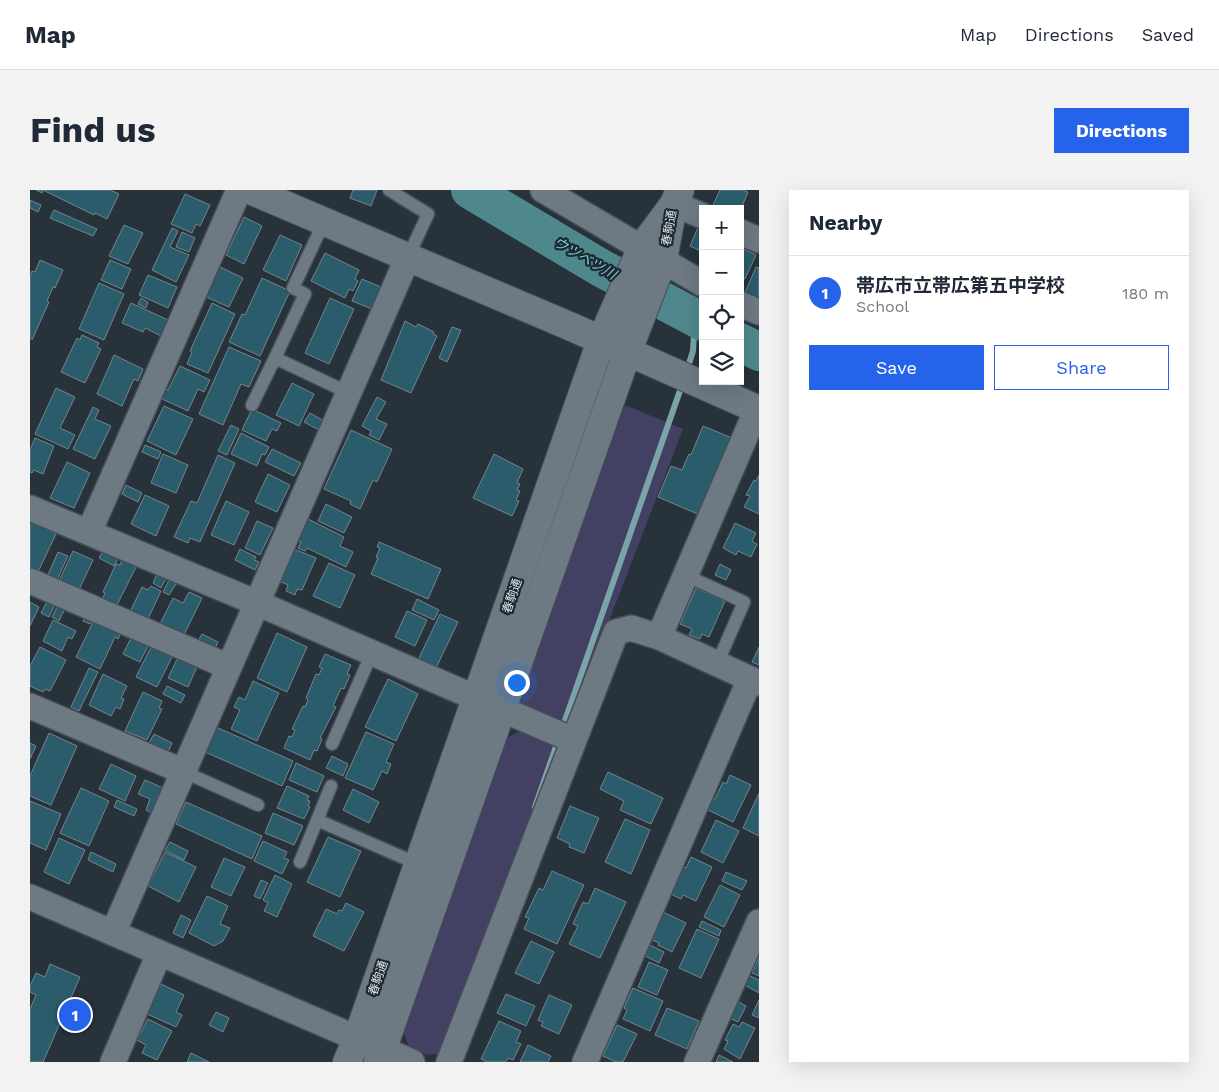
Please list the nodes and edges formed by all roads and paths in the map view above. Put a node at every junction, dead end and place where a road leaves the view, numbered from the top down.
1 (239, 190) edge
2 (250, 190) edge
3 (389, 190) edge
4 (543, 190) edge
5 (677, 197) edge
6 (699, 213) edge
7 (324, 222) junction
8 (744, 234) edge
9 (759, 240) edge
10 (408, 257) junction
11 (649, 262) junction
12 (699, 282) edge
13 (744, 306) edge
14 (759, 312) edge
15 (632, 340) junction
16 (601, 341) junction
17 (275, 358) junction
18 (348, 393) junction
19 (252, 405) dead end
20 (758, 409) edge
21 (30, 508) edge
22 (89, 532) junction
23 (685, 575) junction
24 (30, 581) edge
25 (257, 603) junction
26 (659, 637) junction
27 (372, 653) junction
28 (717, 664) junction
29 (229, 667) junction
30 (755, 681) edge
31 (477, 697) junction
32 (30, 708) edge
33 (502, 709) junction
34 (574, 740) junction
35 (332, 744) dead end
36 (182, 771) junction
37 (331, 786) dead end
38 (258, 805) dead end
39 (317, 820) junction
40 (300, 862) dead end
41 (418, 864) junction
42 (30, 897) edge
43 (759, 922) edge
44 (113, 933) junction
45 (159, 954) junction
46 (352, 1050) edge
47 (380, 1056) edge
48 (113, 1062) edge
49 (412, 1062) edge
50 (449, 1062) edge
51 (585, 1062) edge
52 (697, 1062) edge

1 - 22 street
2 - 7 street
3 - 10 lane
4 - 11 street
5 - 6 street
5 - 11 street, 春駒通
7 - 10 street
7 - 17 lane
8 - 9 street
10 - 16 street
10 - 18 street
11 - 12 street
11 - 15 street, 春駒通
11 - 16 street, 春駒通
13 - 14 street
15 - 16 street
15 - 20 street
15 - 33 street, 春駒通
16 - 31 street, 春駒通
17 - 18 lane
17 - 19 lane
18 - 25 street
20 - 23 street
21 - 22 street
22 - 25 street
23 - 26 street
23 - 28 lane
24 - 29 street
25 - 27 street
25 - 29 street
26 - 28 street
26 - 34 street
27 - 31 street
27 - 35 lane
28 - 30 street
29 - 36 street
30 - 51 street
31 - 33 street
31 - 41 street, 春駒通
32 - 36 street
33 - 34 street
33 - 47 street, 春駒通
34 - 50 street
36 - 38 lane
36 - 44 street
37 - 39 lane
39 - 40 lane
39 - 41 lane
41 - 46 street, 春駒通
42 - 44 street
43 - 52 street
44 - 45 street
45 - 46 street
45 - 48 street
46 - 47 street
47 - 49 street

